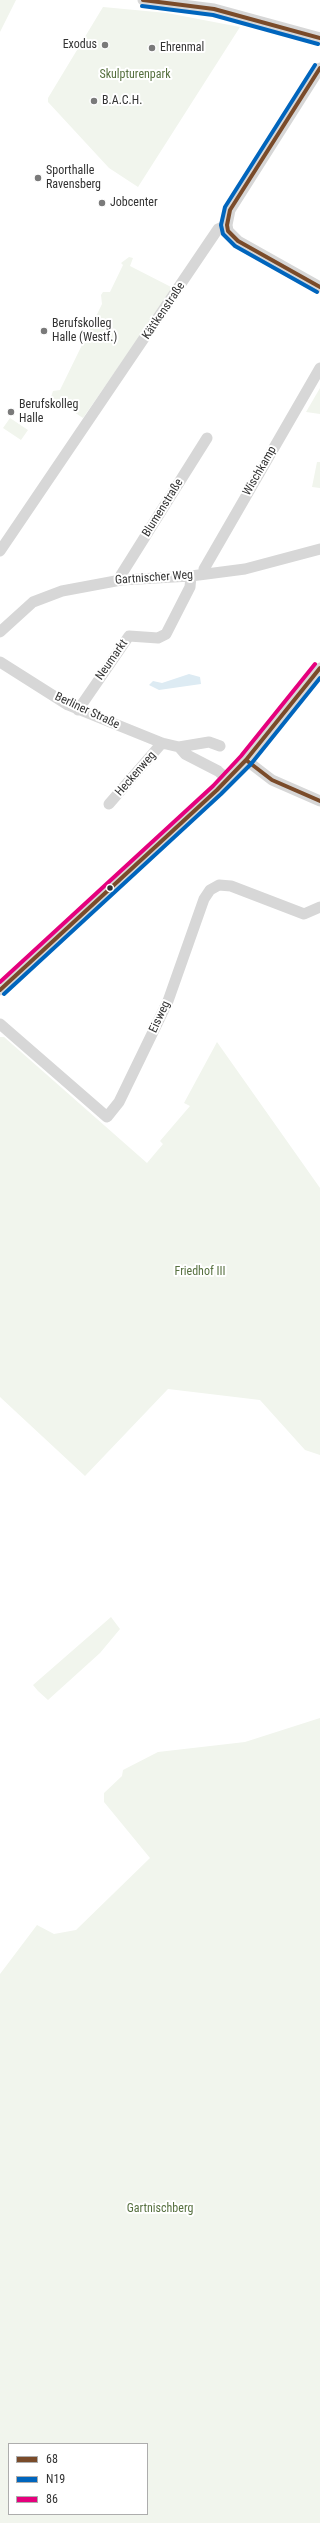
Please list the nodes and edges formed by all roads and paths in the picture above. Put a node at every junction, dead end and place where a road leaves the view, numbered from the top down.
1 (143, 0) edge
2 (215, 5) edge
3 (320, 38) edge
4 (320, 68) edge
5 (227, 225) junction
6 (320, 287) edge
7 (320, 368) edge
8 (207, 438) dead end
9 (320, 549) edge
10 (0, 551) edge
11 (204, 574) junction
12 (191, 576) junction
13 (122, 580) junction
14 (0, 632) edge
15 (0, 662) edge
16 (320, 668) edge
17 (78, 710) junction
18 (162, 743) junction
19 (220, 746) dead end
20 (179, 747) junction
21 (246, 760) junction
22 (227, 779) junction
23 (320, 801) edge
24 (109, 804) dead end
25 (320, 907) edge
26 (0, 990) edge
27 (0, 1024) edge

1 - 2 street
2 - 3 street
4 - 5 street
5 - 6 street
5 - 10 street, Kättkenstraße
7 - 11 street, Wischkamp
8 - 13 street, Blumenstraße
9 - 11 street, Gartnischer Weg
11 - 12 street, Gartnischer Weg
12 - 13 street, Gartnischer Weg
12 - 17 street, Neumarkt
13 - 14 street, Gartnischer Weg
15 - 17 street, Berliner Straße
16 - 21 street
17 - 18 street, Berliner Straße
18 - 20 street, Berliner Straße
18 - 24 street, Heckenweg
19 - 20 street, Berliner Straße
20 - 22 street, Berliner Straße
21 - 22 street
21 - 23 street
22 - 26 street
25 - 27 street, Eisweg

